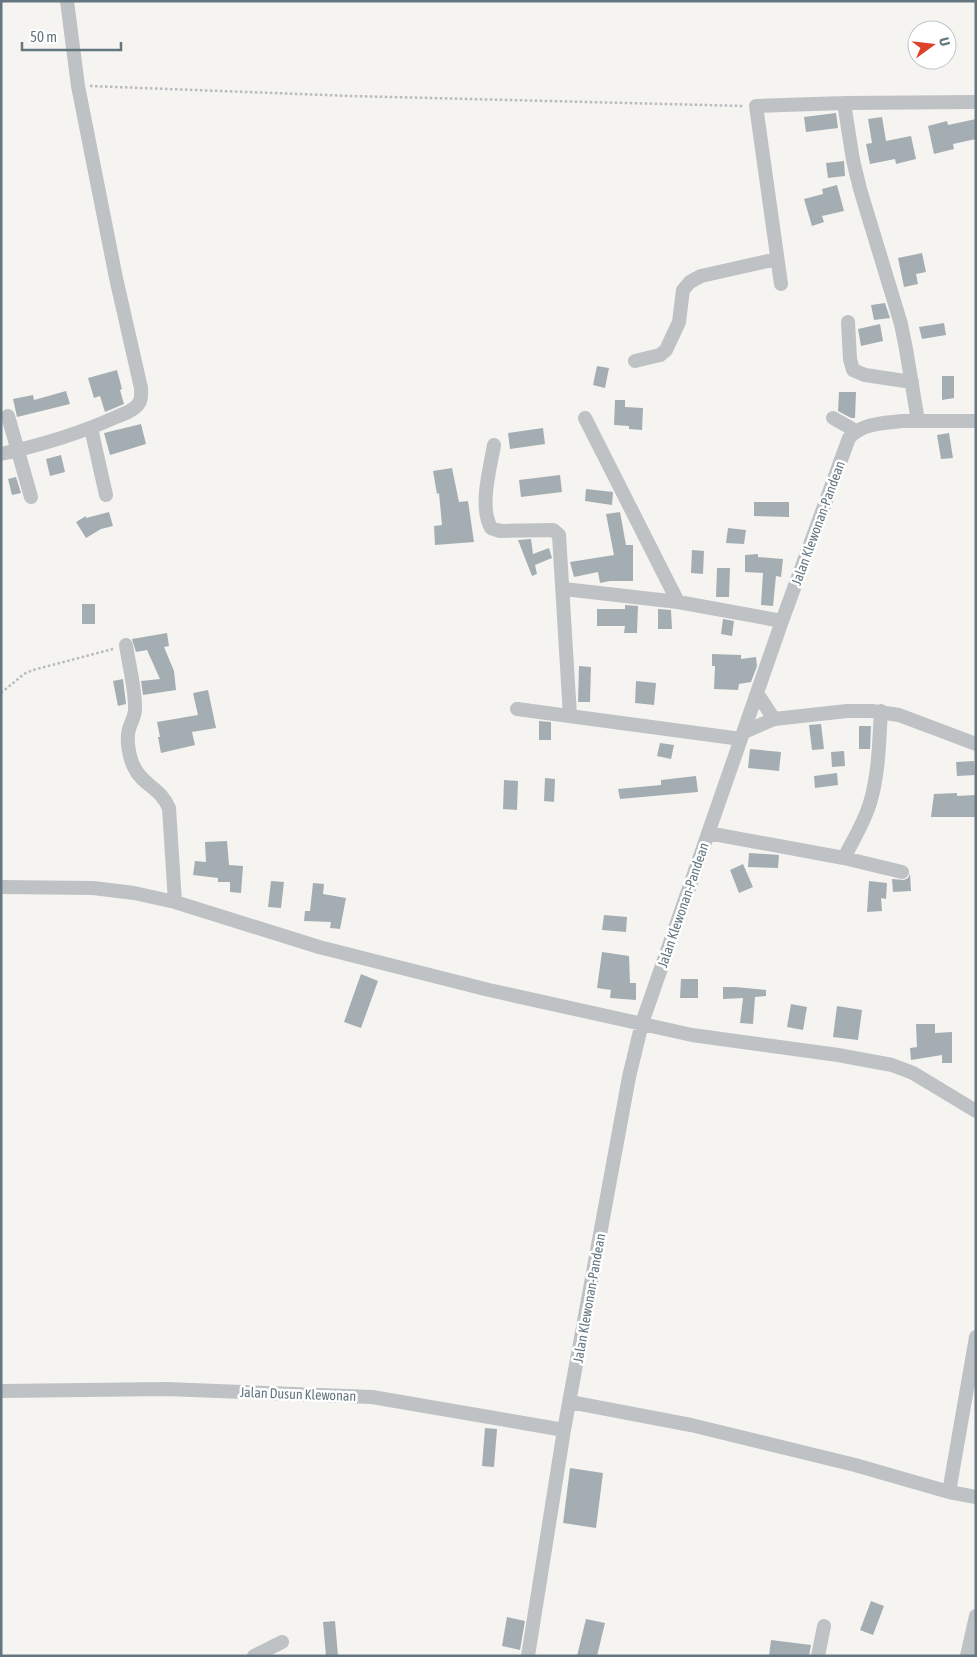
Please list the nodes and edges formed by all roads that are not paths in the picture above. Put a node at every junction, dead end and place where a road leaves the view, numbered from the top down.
1 (68, 1) edge
2 (976, 102) edge
3 (844, 103) junction
4 (777, 259) junction
5 (781, 284) dead end
6 (848, 322) dead end
7 (635, 361) dead end
8 (912, 382) junction
9 (8, 416) dead end
10 (585, 418) dead end
11 (833, 418) dead end
12 (976, 420) edge
13 (918, 421) junction
14 (91, 428) junction
15 (859, 429) junction
16 (494, 445) dead end
17 (17, 450) junction
18 (1, 454) edge
19 (106, 495) dead end
20 (31, 498) dead end
21 (564, 589) junction
22 (678, 602) junction
23 (782, 621) junction
24 (126, 645) road end
25 (757, 693) junction
26 (517, 709) dead end
27 (880, 712) junction
28 (570, 716) junction
29 (774, 719) junction
30 (742, 736) junction
31 (976, 744) edge
32 (708, 833) junction
33 (844, 858) junction
34 (902, 872) dead end
35 (1, 887) edge
36 (175, 902) junction
37 (642, 1023) junction
38 (976, 1110) edge
39 (976, 1336) edge
40 (1, 1391) edge
41 (570, 1402) junction
42 (564, 1430) junction
43 (949, 1492) junction
44 (976, 1497) edge
45 (976, 1616) edge
46 (824, 1626) dead end
47 (282, 1642) dead end
48 (254, 1656) edge
49 (528, 1656) edge
50 (818, 1656) edge
51 (967, 1656) edge

1 - 14 street
2 - 3 street
3 - 4 street
3 - 8 street
4 - 5 street
4 - 7 street
6 - 8 street
8 - 13 street
9 - 17 street
10 - 22 street
11 - 15 street
12 - 13 street
13 - 15 street
14 - 17 street
14 - 19 street
15 - 23 street, Jalan Klewonan-Pandean
16 - 21 street
17 - 18 street
17 - 20 street
21 - 22 street
21 - 28 street
22 - 23 street
23 - 25 street, Jalan Klewonan-Pandean
24 - 36 street
25 - 29 street
25 - 30 street, Jalan Klewonan-Pandean
26 - 28 street
27 - 29 street
27 - 31 street
27 - 33 street
28 - 30 street
29 - 30 street
30 - 32 street, Jalan Klewonan-Pandean
32 - 33 street
32 - 37 street, Jalan Klewonan-Pandean
33 - 34 street
35 - 36 street
36 - 37 street
37 - 38 street
37 - 41 street, Jalan Klewonan-Pandean
39 - 43 street
40 - 42 street, Jalan Dusun Klewonan
41 - 42 street
41 - 43 street
42 - 49 street
43 - 44 street
45 - 51 street
46 - 50 street
47 - 48 street

